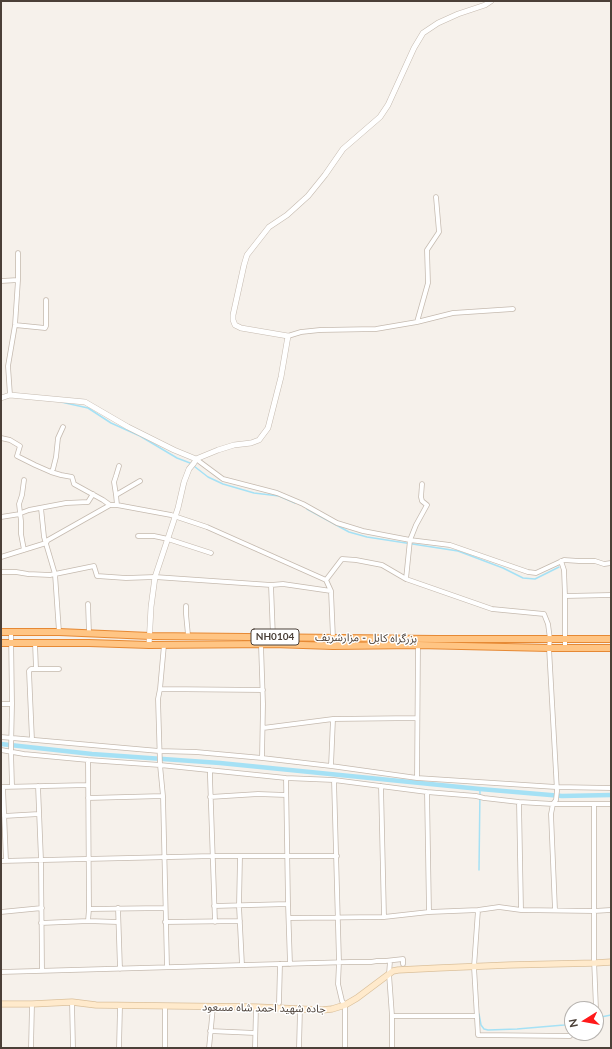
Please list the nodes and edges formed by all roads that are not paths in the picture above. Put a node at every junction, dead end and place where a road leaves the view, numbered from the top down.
1 (491, 1) edge
2 (436, 196) dead end
3 (18, 253) dead end
4 (18, 280) junction
5 (1, 281) edge
6 (46, 300) dead end
7 (513, 309) dead end
8 (417, 322) junction
9 (15, 325) junction
10 (288, 336) junction
11 (10, 395) junction
12 (1, 398) edge
13 (63, 427) dead end
14 (1, 438) edge
15 (195, 461) junction
16 (119, 466) dead end
17 (51, 472) junction
18 (24, 480) dead end
19 (140, 481) dead end
20 (422, 484) dead end
21 (94, 494) junction
22 (116, 495) junction
23 (110, 505) junction
24 (117, 505) junction
25 (40, 508) junction
26 (20, 514) junction
27 (1, 517) edge
28 (175, 517) junction
29 (138, 536) dead end
30 (168, 539) junction
31 (410, 542) junction
32 (46, 543) junction
33 (24, 550) junction
34 (212, 553) dead end
35 (1, 557) edge
36 (561, 561) junction
37 (611, 563) edge
38 (1, 572) edge
39 (55, 574) junction
40 (155, 577) junction
41 (406, 579) junction
42 (326, 580) junction
43 (271, 585) junction
44 (331, 591) junction
45 (611, 595) edge
46 (565, 596) junction
47 (88, 604) dead end
48 (186, 606) dead end
49 (1, 627) edge
50 (1, 632) edge
51 (11, 632) junction
52 (58, 632) junction
53 (89, 633) junction
54 (150, 636) junction
55 (188, 636) junction
56 (273, 636) junction
57 (333, 638) junction
58 (550, 639) junction
59 (565, 639) junction
60 (611, 639) edge
61 (1, 643) edge
62 (11, 643) junction
63 (35, 643) junction
64 (149, 645) junction
65 (164, 645) junction
66 (261, 645) junction
67 (418, 645) junction
68 (549, 648) junction
69 (565, 648) junction
70 (611, 648) edge
71 (36, 669) junction
72 (59, 669) dead end
73 (160, 689) junction
74 (263, 690) junction
75 (1, 704) edge
76 (12, 704) junction
77 (417, 718) junction
78 (333, 719) junction
79 (263, 728) junction
80 (1, 737) edge
81 (12, 740) junction
82 (32, 740) junction
83 (11, 749) junction
84 (1, 750) edge
85 (159, 753) junction
86 (262, 758) junction
87 (88, 760) junction
88 (160, 763) junction
89 (331, 766) junction
90 (210, 770) junction
91 (286, 778) junction
92 (417, 778) junction
93 (334, 780) junction
94 (88, 785) junction
95 (12, 786) junction
96 (38, 786) junction
97 (380, 786) junction
98 (2, 787) edge
99 (611, 788) edge
100 (557, 789) junction
101 (427, 792) junction
102 (286, 795) junction
103 (163, 796) junction
104 (210, 796) junction
105 (88, 798) junction
106 (519, 802) junction
107 (554, 802) junction
108 (594, 804) junction
109 (611, 804) edge
110 (39, 814) junction
111 (4, 816) junction
112 (213, 856) junction
113 (240, 856) junction
114 (287, 856) junction
115 (337, 856) junction
116 (164, 857) junction
117 (89, 858) junction
118 (6, 860) junction
119 (41, 860) junction
120 (1, 861) edge
121 (288, 904) junction
122 (214, 906) junction
123 (239, 906) junction
124 (42, 908) junction
125 (118, 908) junction
126 (165, 908) junction
127 (89, 909) junction
128 (478, 910) junction
129 (521, 910) junction
130 (555, 910) junction
131 (611, 910) edge
132 (594, 911) junction
133 (1, 912) edge
134 (429, 912) junction
135 (384, 917) junction
136 (289, 918) junction
137 (337, 918) junction
138 (88, 921) junction
139 (240, 921) junction
140 (118, 922) junction
141 (165, 922) junction
142 (215, 922) junction
143 (41, 923) junction
144 (390, 960) junction
145 (339, 962) junction
146 (611, 962) edge
147 (280, 964) junction
148 (290, 964) junction
149 (403, 964) dead end
150 (595, 964) junction
151 (242, 965) junction
152 (167, 967) junction
153 (474, 967) junction
154 (120, 969) junction
155 (42, 971) junction
156 (1, 972) edge
157 (389, 974) junction
158 (596, 1001) edge
159 (72, 1002) junction
160 (279, 1003) dead end
161 (1, 1004) edge
162 (32, 1004) junction
163 (345, 1005) junction
164 (120, 1006) junction
165 (165, 1006) junction
166 (213, 1007) junction
167 (256, 1008) junction
168 (300, 1010) junction
169 (392, 1016) junction
170 (476, 1016) junction
171 (210, 1031) junction
172 (255, 1033) junction
173 (564, 1036) edge
174 (31, 1048) edge
175 (73, 1048) edge
176 (120, 1048) edge
177 (165, 1048) edge
178 (209, 1048) edge
179 (254, 1048) edge
180 (299, 1048) edge
181 (345, 1048) edge
182 (392, 1048) edge

1 - 10 street
2 - 8 street
3 - 4 street
4 - 5 street
4 - 9 street
6 - 9 street
7 - 8 street
8 - 10 street
9 - 11 street
10 - 15 street
11 - 12 street
11 - 15 street
13 - 17 street
14 - 17 street
15 - 28 street
15 - 31 street
16 - 22 street
17 - 21 street
18 - 26 street
19 - 22 street
20 - 31 street
21 - 23 street
21 - 25 street
22 - 24 street
23 - 24 street
23 - 32 street
24 - 28 street
25 - 26 street
25 - 32 street
26 - 27 street
26 - 33 street
28 - 30 street
28 - 42 street
29 - 30 street
30 - 34 street
30 - 40 street
31 - 36 street
31 - 41 street
32 - 33 street
32 - 39 street
33 - 35 street
36 - 37 street
36 - 46 street
38 - 39 street
39 - 40 street
39 - 52 street
40 - 43 street
40 - 54 street
41 - 42 street
41 - 58 street
42 - 44 street
43 - 44 street
43 - 56 street
44 - 57 street
45 - 46 street
46 - 59 street
47 - 53 street
48 - 55 street
49 - 50 street
50 - 51 highway, بزرگراه کابل - مزارشریف / NH0104
51 - 52 highway, بزرگراه کابل - مزارشریف / NH0104
51 - 62 street
52 - 53 highway, بزرگراه کابل - مزارشریف / NH0104
53 - 54 highway, بزرگراه کابل - مزارشریف / NH0104
54 - 55 highway, بزرگراه کابل - مزارشریف / NH0104
54 - 64 street
55 - 56 highway, بزرگراه کابل - مزارشریف / NH0104
56 - 57 highway, بزرگراه کابل - مزارشریف / NH0104
57 - 58 highway, بزرگراه کابل - مزارشریف / NH0104
58 - 59 highway, بزرگراه کابل - مزارشریف / NH0104
58 - 68 street
59 - 60 highway, بزرگراه کابل - مزارشریف / NH0104
59 - 69 street
61 - 62 highway, بزرگراه کابل - مزارشریف / NH0104
62 - 63 highway, بزرگراه کابل - مزارشریف / NH0104
62 - 76 street
63 - 64 highway, بزرگراه کابل - مزارشریف / NH0104
63 - 71 street
64 - 65 highway, بزرگراه کابل - مزارشریف / NH0104
65 - 66 highway, بزرگراه کابل - مزارشریف / NH0104
65 - 73 street
66 - 67 highway, بزرگراه کابل - مزارشریف / NH0104
66 - 74 street
67 - 68 highway, بزرگراه کابل - مزارشریف / NH0104
67 - 77 street
68 - 69 highway, بزرگراه کابل - مزارشریف / NH0104
68 - 100 street
69 - 70 highway, بزرگراه کابل - مزارشریف / NH0104
71 - 72 street
71 - 82 street
73 - 74 street
73 - 85 street
74 - 79 street
75 - 76 street
76 - 81 street
77 - 78 street
77 - 92 street
78 - 79 street
78 - 89 street
79 - 86 street
80 - 81 street
81 - 82 street
81 - 83 street
82 - 85 street
83 - 84 street
83 - 87 street
83 - 95 street
85 - 86 street
85 - 88 street
86 - 89 street
87 - 88 street
87 - 94 street
88 - 90 street
88 - 103 street
89 - 92 street
90 - 91 street
90 - 104 street
91 - 93 street
91 - 102 street
92 - 100 street
93 - 97 street
93 - 115 street
94 - 96 street
94 - 105 street
95 - 96 street
95 - 98 street
96 - 110 street
97 - 101 street
97 - 135 street
98 - 111 street
99 - 100 street
100 - 107 street
101 - 106 street
101 - 134 street
102 - 104 street
102 - 114 street
103 - 105 street
103 - 116 street
104 - 112 street
105 - 117 street
106 - 107 street
106 - 129 street
107 - 108 street
107 - 130 street
108 - 109 street
108 - 132 street
110 - 111 street
110 - 119 street
111 - 118 street
112 - 113 street
112 - 116 street
112 - 122 street
113 - 114 street
113 - 123 street
114 - 115 street
114 - 121 street
115 - 137 street
116 - 117 street
116 - 126 street
117 - 119 street
117 - 127 street
118 - 119 street
118 - 120 street
119 - 124 street
121 - 123 street
121 - 136 street
122 - 123 street
122 - 142 street
123 - 139 street
124 - 133 street
124 - 143 street
125 - 126 street
125 - 127 street
125 - 140 street
126 - 141 street
127 - 138 street
128 - 129 street
128 - 134 street
128 - 153 street
129 - 130 street
130 - 132 street
131 - 132 street
132 - 150 street
134 - 135 street
135 - 137 street
136 - 137 street
136 - 148 street
137 - 145 street
138 - 140 street
138 - 143 street
139 - 142 street
139 - 151 street
140 - 154 street
141 - 142 street
141 - 152 street
143 - 155 street
144 - 145 street
144 - 149 street
144 - 157 street
145 - 148 street
145 - 163 street
146 - 150 main road, جاده شهيد احمد شاه مسعود
147 - 148 street
147 - 151 street
147 - 160 street
150 - 153 main road, جاده شهيد احمد شاه مسعود
150 - 158 street
151 - 152 street
152 - 154 street
153 - 157 main road, جاده شهيد احمد شاه مسعود
153 - 170 street
154 - 155 street
155 - 156 street
157 - 163 main road, جاده شهيد احمد شاه مسعود
157 - 169 street
159 - 162 main road, جاده شهيد احمد شاه مسعود
159 - 164 main road, جاده شهيد احمد شاه مسعود
159 - 175 street
161 - 162 main road, جاده شهيد احمد شاه مسعود
162 - 174 street
163 - 168 main road, جاده شهيد احمد شاه مسعود
163 - 181 street
164 - 165 main road, جاده شهيد احمد شاه مسعود
164 - 176 street
165 - 166 main road, جاده شهيد احمد شاه مسعود
165 - 177 street
166 - 167 main road, جاده شهيد احمد شاه مسعود
166 - 171 street
167 - 168 main road, جاده شهيد احمد شاه مسعود
167 - 172 street
168 - 180 street
169 - 170 street
169 - 182 street
170 - 173 street
171 - 172 street
171 - 178 street
172 - 179 street

